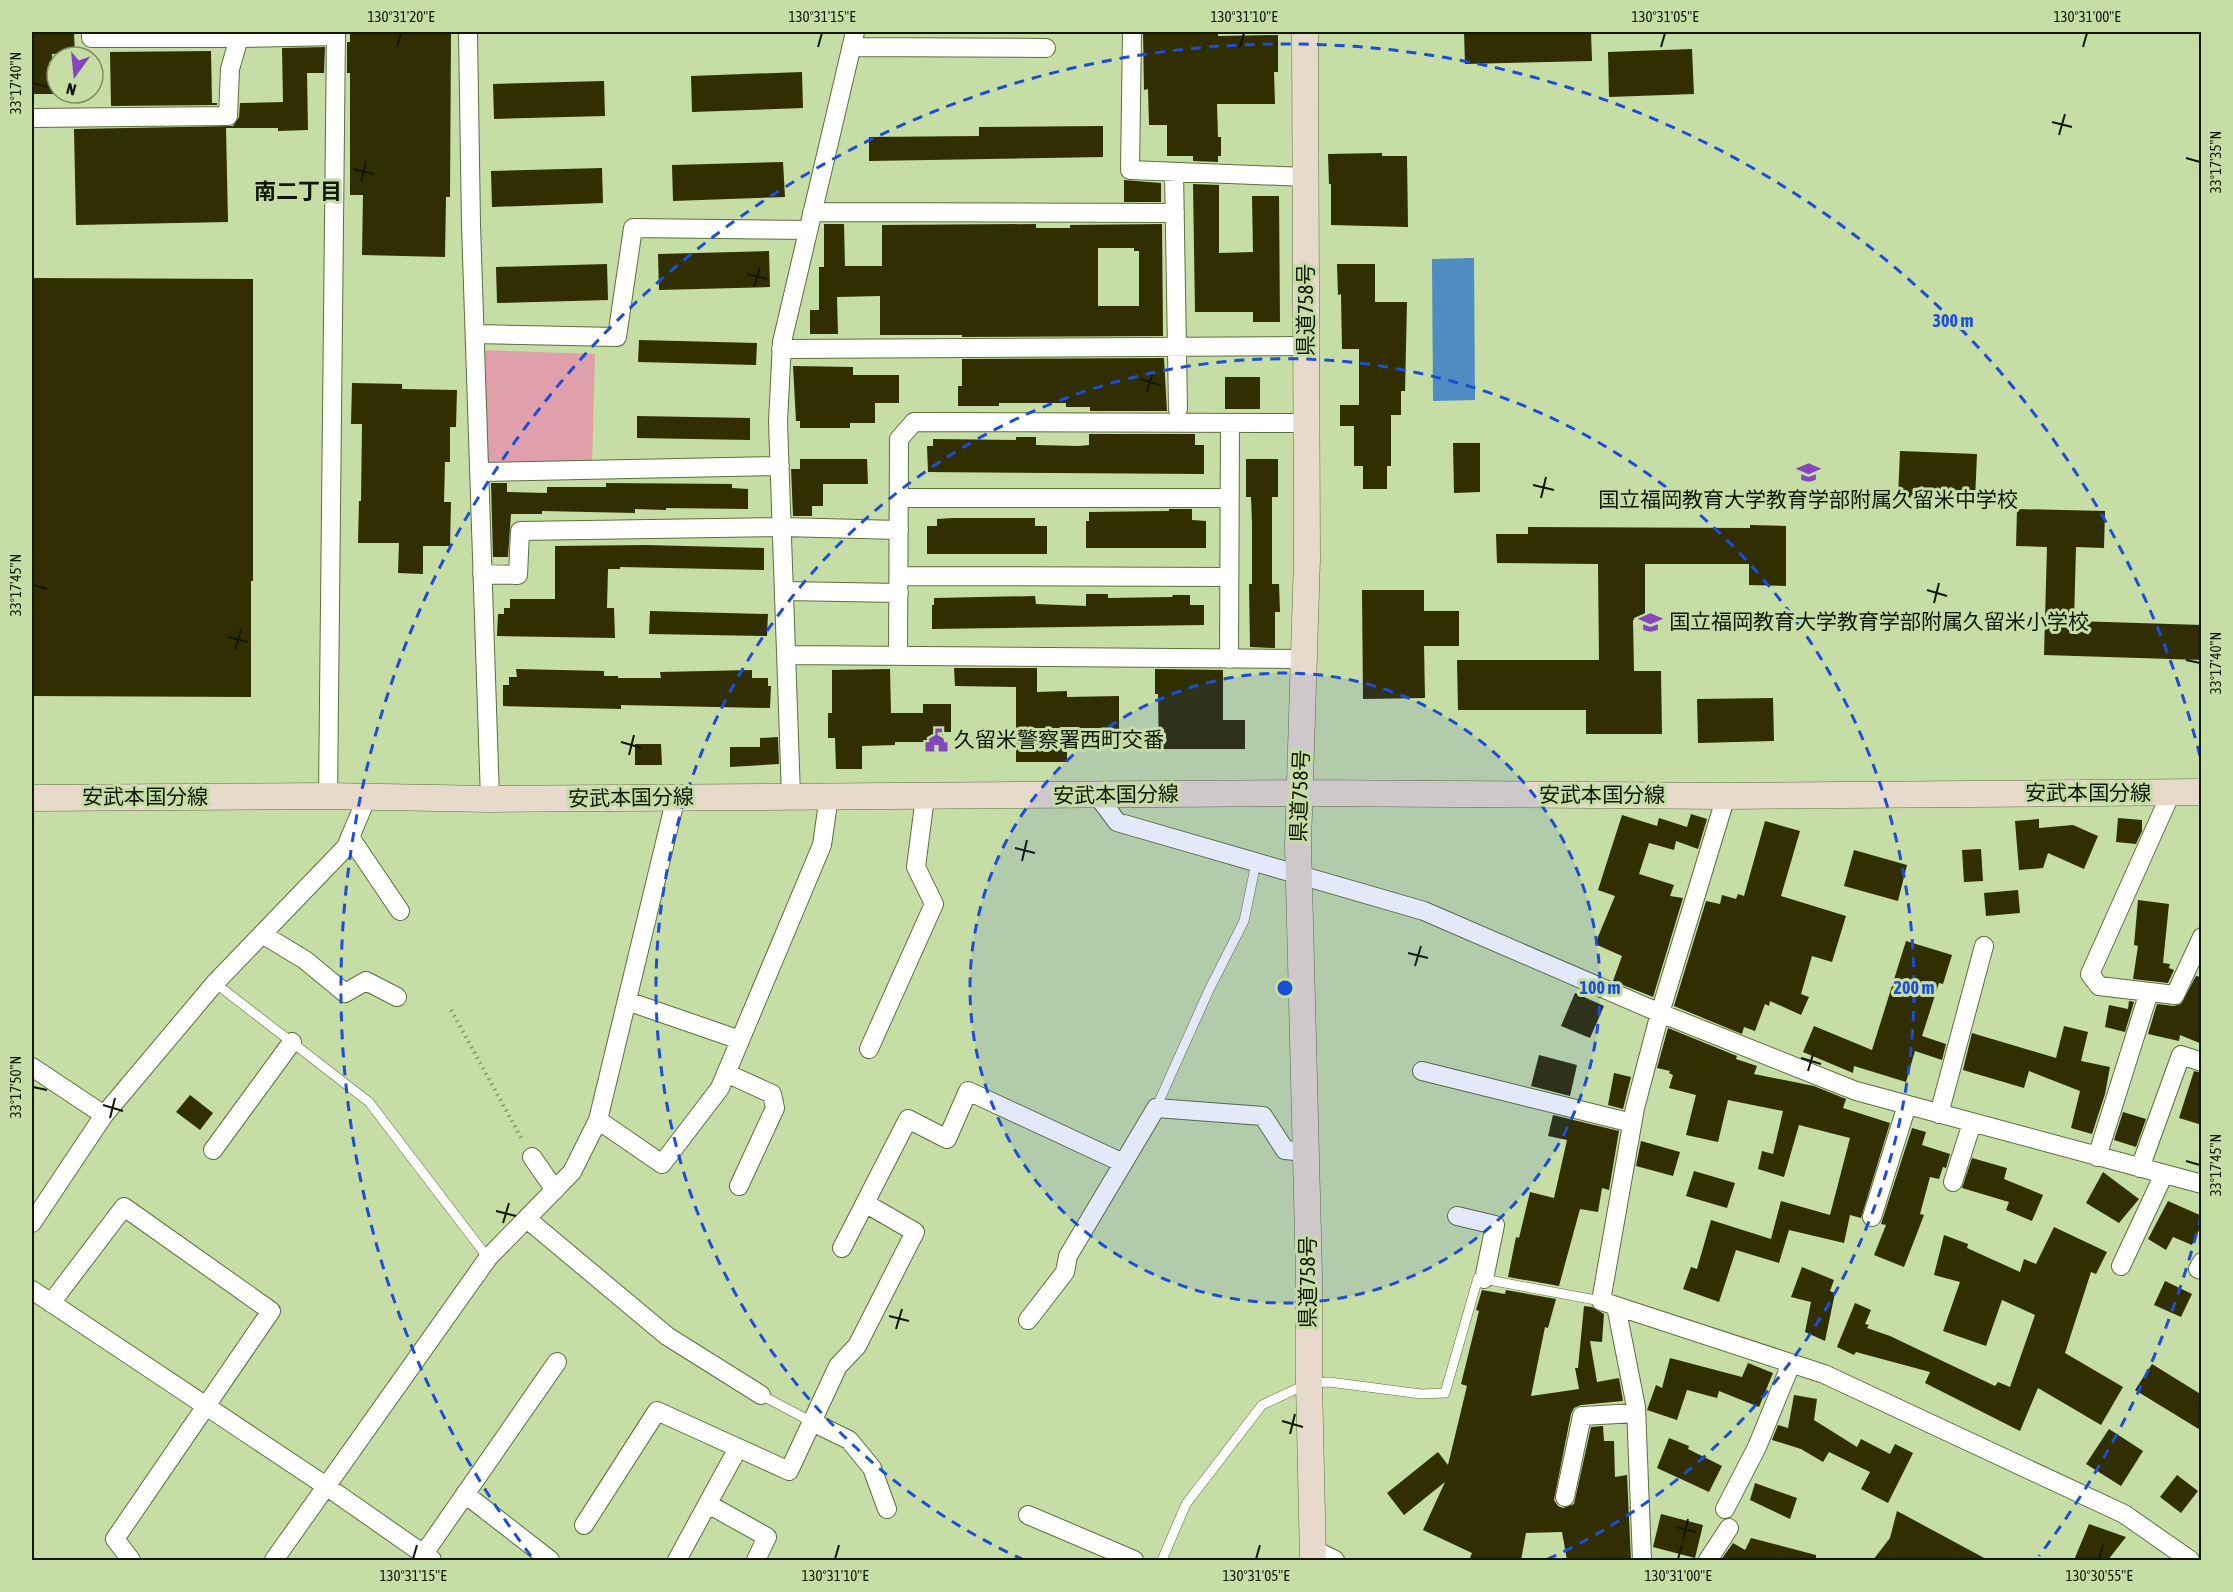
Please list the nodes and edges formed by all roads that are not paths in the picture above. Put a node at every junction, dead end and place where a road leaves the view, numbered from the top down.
1 (91, 32) edge
2 (468, 32) edge
3 (1132, 32) edge
4 (1305, 32) edge
5 (336, 34) edge
6 (212, 35) edge
7 (239, 38) junction
8 (853, 39) edge
9 (1046, 48) dead end
10 (32, 118) edge
11 (1174, 172) junction
12 (1305, 177) junction
13 (812, 212) junction
14 (1175, 213) junction
15 (808, 230) junction
16 (474, 334) junction
17 (1306, 346) junction
18 (1177, 347) junction
19 (781, 349) junction
20 (1178, 409) dead end
21 (1306, 423) junction
22 (1230, 424) junction
23 (780, 466) junction
24 (479, 472) junction
25 (899, 498) junction
26 (1230, 498) junction
27 (782, 527) junction
28 (899, 530) junction
29 (482, 574) junction
30 (1229, 577) junction
31 (899, 584) junction
32 (784, 591) junction
33 (786, 655) junction
34 (898, 656) junction
35 (1229, 658) junction
36 (1304, 659) junction
37 (2202, 792) edge
38 (1300, 793) junction
39 (2171, 793) junction
40 (1097, 795) junction
41 (328, 796) junction
42 (791, 796) junction
43 (829, 796) junction
44 (1726, 796) junction
45 (367, 797) junction
46 (676, 797) junction
47 (925, 797) junction
48 (32, 798) edge
49 (490, 799) junction
50 (350, 837) junction
51 (1256, 863) junction
52 (1298, 876) junction
53 (400, 911) dead end
54 (262, 934) junction
55 (2202, 937) edge
56 (1984, 946) dead end
57 (215, 983) junction
58 (2149, 992) junction
59 (397, 997) dead end
60 (627, 1001) junction
61 (1660, 1013) junction
62 (740, 1040) junction
63 (292, 1042) junction
64 (869, 1049) dead end
65 (2202, 1062) edge
66 (32, 1067) edge
67 (1422, 1071) dead end
68 (726, 1073) junction
69 (1907, 1105) junction
70 (1156, 1108) junction
71 (1939, 1114) junction
72 (104, 1115) junction
73 (598, 1120) junction
74 (1972, 1122) junction
75 (1632, 1123) junction
76 (213, 1150) dead end
77 (1306, 1152) junction
78 (2097, 1156) junction
79 (532, 1157) road end
80 (1123, 1163) junction
81 (2140, 1168) junction
82 (2164, 1174) junction
83 (1953, 1182) dead end
84 (2202, 1184) edge
85 (739, 1186) dead end
86 (555, 1190) junction
87 (865, 1203) junction
88 (1457, 1216) dead end
89 (1872, 1217) dead end
90 (527, 1219) junction
91 (32, 1223) edge
92 (842, 1248) dead end
93 (488, 1258) junction
94 (2202, 1262) edge
95 (2121, 1266) dead end
96 (2202, 1270) edge
97 (1484, 1279) junction
98 (32, 1290) edge
99 (51, 1303) junction
100 (1609, 1304) junction
101 (1028, 1320) dead end
102 (557, 1362) dead end
103 (1791, 1364) junction
104 (1309, 1383) junction
105 (760, 1395) joint
106 (205, 1405) junction
107 (1636, 1413) junction
108 (812, 1422) junction
109 (738, 1448) junction
110 (326, 1486) junction
111 (465, 1494) junction
112 (1565, 1497) dead end
113 (708, 1504) junction
114 (887, 1509) dead end
115 (1725, 1509) dead end
116 (1028, 1515) dead end
117 (584, 1525) dead end
118 (1729, 1528) dead end
119 (1320, 1557) edge
120 (427, 1558) edge
121 (131, 1560) edge
122 (274, 1560) edge
123 (550, 1560) edge
124 (677, 1560) edge
125 (756, 1560) edge
126 (1134, 1560) edge
127 (1162, 1560) edge
128 (1642, 1560) edge
129 (1708, 1560) edge
130 (2190, 1560) edge

1 - 6 street
2 - 16 street
3 - 11 street
4 - 12 main road, 県道758号
5 - 7 street
5 - 41 street
6 - 7 street
7 - 10 street
8 - 9 street
8 - 13 street
11 - 12 street
11 - 14 street
12 - 17 main road, 県道758号
13 - 14 street
13 - 15 street
14 - 18 street
15 - 16 street
15 - 19 street
16 - 24 street
17 - 18 street
17 - 21 main road, 県道758号
18 - 19 street
18 - 20 street
19 - 23 street
21 - 22 street
21 - 36 main road, 県道758号
22 - 25 street
22 - 26 street
23 - 24 street
23 - 27 street
24 - 29 street
25 - 26 street
25 - 28 street
26 - 30 street
27 - 28 street
27 - 29 street
27 - 32 street
28 - 31 street
29 - 49 street
30 - 31 street
30 - 35 street
31 - 32 street
31 - 34 street
32 - 33 street
33 - 34 street
33 - 42 street
34 - 35 street
35 - 36 street
36 - 38 main road, 県道758号
37 - 39 main road, 安武本国分線
38 - 40 main road, 安武本国分線
38 - 44 main road, 安武本国分線
38 - 52 main road, 県道758号
39 - 44 main road, 安武本国分線
39 - 58 street
40 - 47 main road, 安武本国分線
40 - 51 street
41 - 45 main road, 安武本国分線
41 - 48 main road, 安武本国分線
42 - 43 main road, 安武本国分線
42 - 46 main road, 安武本国分線
43 - 47 main road, 安武本国分線
43 - 62 street
44 - 61 street
45 - 49 main road, 安武本国分線
45 - 50 street
46 - 49 main road, 安武本国分線
46 - 60 street
47 - 64 street
50 - 53 street
50 - 54 street
51 - 52 street
51 - 70 lane
52 - 61 street
52 - 77 main road, 県道758号
54 - 57 street
54 - 59 street
55 - 58 street
56 - 71 street
57 - 63 lane
57 - 72 street
58 - 78 street
60 - 62 street
60 - 73 street
61 - 69 street
61 - 75 street
62 - 68 street
63 - 76 street
63 - 93 lane
65 - 81 street
66 - 72 street
67 - 75 street
68 - 73 street
68 - 85 street
69 - 71 street
69 - 89 street
70 - 77 street
70 - 80 street
71 - 74 street
72 - 91 street
73 - 86 street
74 - 78 street
74 - 83 street
75 - 100 street
77 - 104 main road, 県道758号
78 - 81 street
79 - 86 street
80 - 87 street
80 - 101 street
81 - 82 street
82 - 84 street
82 - 95 street
86 - 90 street
87 - 92 street
87 - 108 street
88 - 97 street
90 - 93 street
90 - 105 street
93 - 110 street
94 - 96 street
97 - 100 lane
97 - 104 lane
98 - 99 street
99 - 106 street
99 - 106 street
100 - 103 street
100 - 107 street
102 - 111 street
103 - 115 street
103 - 130 street
104 - 119 main road, 県道758号
104 - 127 lane
105 - 108 lane
106 - 110 street
106 - 121 street
107 - 112 street
107 - 128 street
108 - 109 street
108 - 114 street
109 - 113 street
109 - 117 street
110 - 120 street
110 - 122 street
111 - 120 street
111 - 123 street
113 - 124 street
113 - 125 street
116 - 126 street
118 - 129 street

